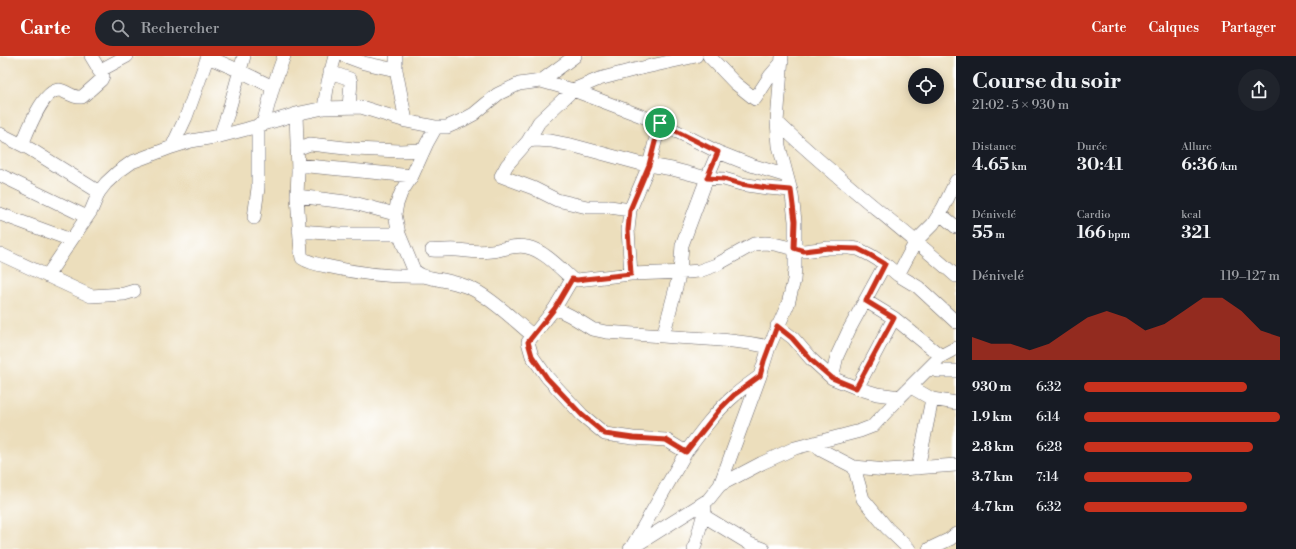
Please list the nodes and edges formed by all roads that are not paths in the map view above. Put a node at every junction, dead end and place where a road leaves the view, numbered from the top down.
1 (91, 56) edge
2 (127, 56) edge
3 (244, 56) edge
4 (284, 56) edge
5 (335, 56) edge
6 (345, 56) edge
7 (396, 56) edge
8 (575, 56) edge
9 (696, 56) edge
10 (709, 56) edge
11 (208, 57) edge
12 (782, 59) edge
13 (396, 70) junction
14 (99, 71) junction
15 (240, 71) junction
16 (330, 72) junction
17 (541, 81) junction
18 (273, 86) junction
19 (573, 90) junction
20 (349, 107) junction
21 (324, 108) junction
22 (296, 114) junction
23 (406, 121) junction
24 (777, 122) junction
25 (660, 123) junction
26 (260, 125) junction
27 (436, 127) junction
28 (0, 134) edge
29 (220, 136) junction
30 (528, 141) junction
31 (22, 145) junction
32 (172, 147) junction
33 (297, 149) junction
34 (423, 150) junction
35 (718, 152) junction
36 (298, 165) junction
37 (649, 165) junction
38 (0, 174) edge
39 (412, 176) junction
40 (787, 176) junction
41 (707, 178) junction
42 (956, 181) edge
43 (791, 190) junction
44 (100, 192) junction
45 (297, 196) junction
46 (630, 210) junction
47 (939, 213) junction
48 (0, 214) edge
49 (396, 214) junction
50 (87, 218) junction
51 (254, 218) dead end
52 (956, 227) edge
53 (299, 231) junction
54 (399, 234) junction
55 (71, 240) junction
56 (916, 241) junction
57 (794, 248) junction
58 (432, 250) dead end
59 (0, 254) edge
60 (885, 264) junction
61 (680, 272) junction
62 (631, 274) junction
63 (898, 275) junction
64 (47, 276) junction
65 (423, 276) junction
66 (956, 276) edge
67 (572, 279) junction
68 (134, 291) dead end
69 (866, 301) junction
70 (555, 308) junction
71 (894, 318) junction
72 (956, 322) edge
73 (777, 326) junction
74 (532, 336) junction
75 (664, 336) junction
76 (769, 347) junction
77 (956, 348) edge
78 (941, 356) junction
79 (929, 369) junction
80 (956, 371) edge
81 (760, 376) junction
82 (832, 378) junction
83 (911, 387) junction
84 (856, 388) junction
85 (900, 397) junction
86 (932, 399) junction
87 (956, 403) edge
88 (814, 443) junction
89 (686, 452) junction
90 (956, 465) edge
91 (854, 467) junction
92 (918, 468) junction
93 (720, 485) junction
94 (708, 500) junction
95 (704, 516) junction
96 (956, 534) edge
97 (630, 548) edge
98 (694, 549) edge
99 (763, 549) edge
100 (909, 549) edge
101 (929, 549) edge

1 - 14 street
2 - 14 street
3 - 15 street
4 - 18 street
5 - 16 street
6 - 13 street
7 - 13 street
8 - 17 street
9 - 19 street
10 - 12 street
11 - 15 street
11 - 32 street
12 - 24 street
13 - 23 street
14 - 31 street
15 - 18 street
15 - 29 street
16 - 20 street
16 - 21 street
17 - 19 street
17 - 27 street
18 - 26 street
19 - 25 street
19 - 30 street
20 - 21 street
20 - 23 street
21 - 22 street
22 - 26 street
22 - 33 street
23 - 27 street
24 - 40 street
24 - 56 street
25 - 35 street
25 - 37 street
26 - 29 street
26 - 51 street
27 - 34 street
28 - 31 street
29 - 32 street
30 - 37 street
30 - 46 street
31 - 44 street
32 - 44 street
33 - 34 street
33 - 36 street
34 - 39 street
35 - 40 street
35 - 41 street
36 - 39 street
36 - 45 street
37 - 41 street
37 - 46 street
38 - 50 street
39 - 49 street
40 - 43 street
41 - 43 street
41 - 61 street
42 - 47 street
43 - 57 street
44 - 50 street
45 - 49 street
45 - 53 street
46 - 62 street
47 - 52 street
47 - 56 street
48 - 55 street
49 - 54 street
50 - 55 street
53 - 54 street
53 - 65 street
54 - 65 street
55 - 64 street
56 - 63 street
56 - 66 street
57 - 60 street
57 - 61 street
57 - 73 street
58 - 67 street
59 - 64 street
60 - 63 street
60 - 69 street
61 - 62 street
61 - 75 street
62 - 67 street
63 - 72 street
64 - 68 street
65 - 74 street
67 - 70 street
69 - 71 street
69 - 82 street
70 - 74 street
70 - 75 street
71 - 78 street
71 - 84 street
73 - 76 street
73 - 82 street
74 - 89 street
75 - 76 street
76 - 81 street
77 - 78 street
78 - 79 street
79 - 80 street
79 - 83 street
81 - 89 street
81 - 93 street
82 - 84 street
83 - 85 street
83 - 86 street
84 - 85 street
85 - 88 street
86 - 87 street
86 - 92 street
88 - 91 street
88 - 93 street
89 - 97 street
90 - 92 street
91 - 92 street
91 - 100 street
93 - 94 street
94 - 95 street
94 - 97 street
95 - 98 street
95 - 99 street
96 - 101 street

